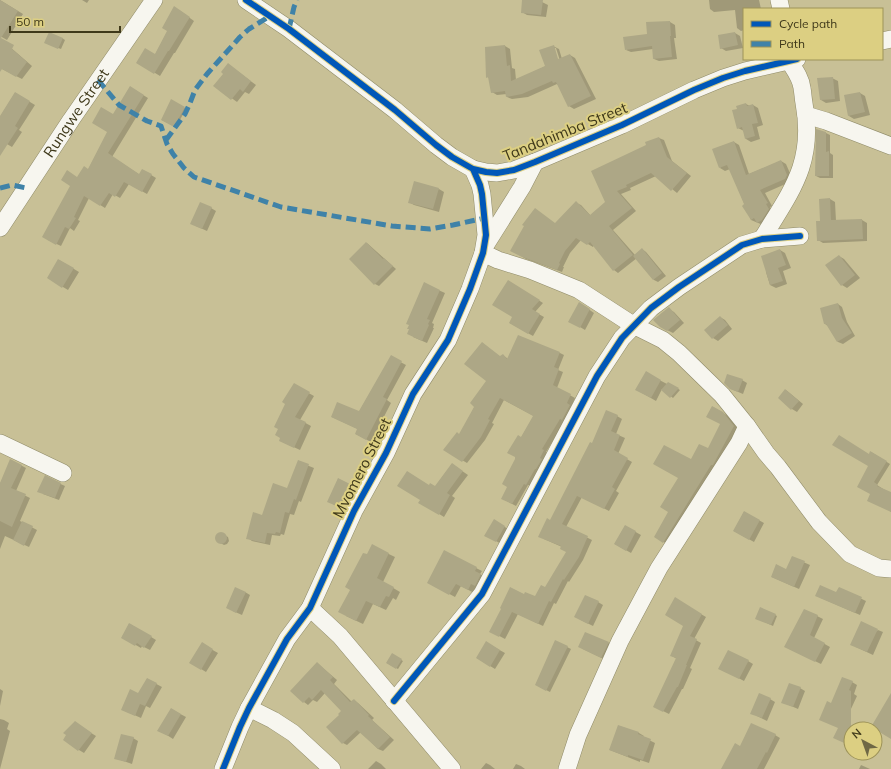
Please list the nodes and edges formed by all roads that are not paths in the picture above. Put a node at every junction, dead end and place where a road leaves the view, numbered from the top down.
1 (154, 0) edge
2 (246, 0) edge
3 (789, 60) edge
4 (806, 115) junction
5 (891, 146) edge
6 (535, 162) junction
7 (473, 169) junction
8 (0, 228) edge
9 (800, 236) dead end
10 (762, 239) junction
11 (484, 250) junction
12 (634, 325) junction
13 (747, 426) junction
14 (0, 443) edge
15 (63, 473) dead end
16 (891, 569) edge
17 (310, 608) junction
18 (394, 701) junction
19 (249, 708) junction
20 (223, 769) edge
21 (332, 769) edge
22 (452, 769) edge
23 (568, 769) edge

1 - 8 street, Rungwe Street
2 - 7 street, Tandahimba Street
3 - 4 street
3 - 6 street, Tandahimba Street
4 - 5 street
4 - 10 street
6 - 7 street, Tandahimba Street
6 - 11 street
7 - 11 street, Mvomero Street
9 - 10 street
10 - 12 street
11 - 12 street
11 - 17 street, Mvomero Street
12 - 13 street
12 - 18 street
13 - 16 street
13 - 23 street
14 - 15 street
17 - 18 street
17 - 19 street, Mvomero Street
18 - 22 street
19 - 20 street, Mvomero Street
19 - 21 street

